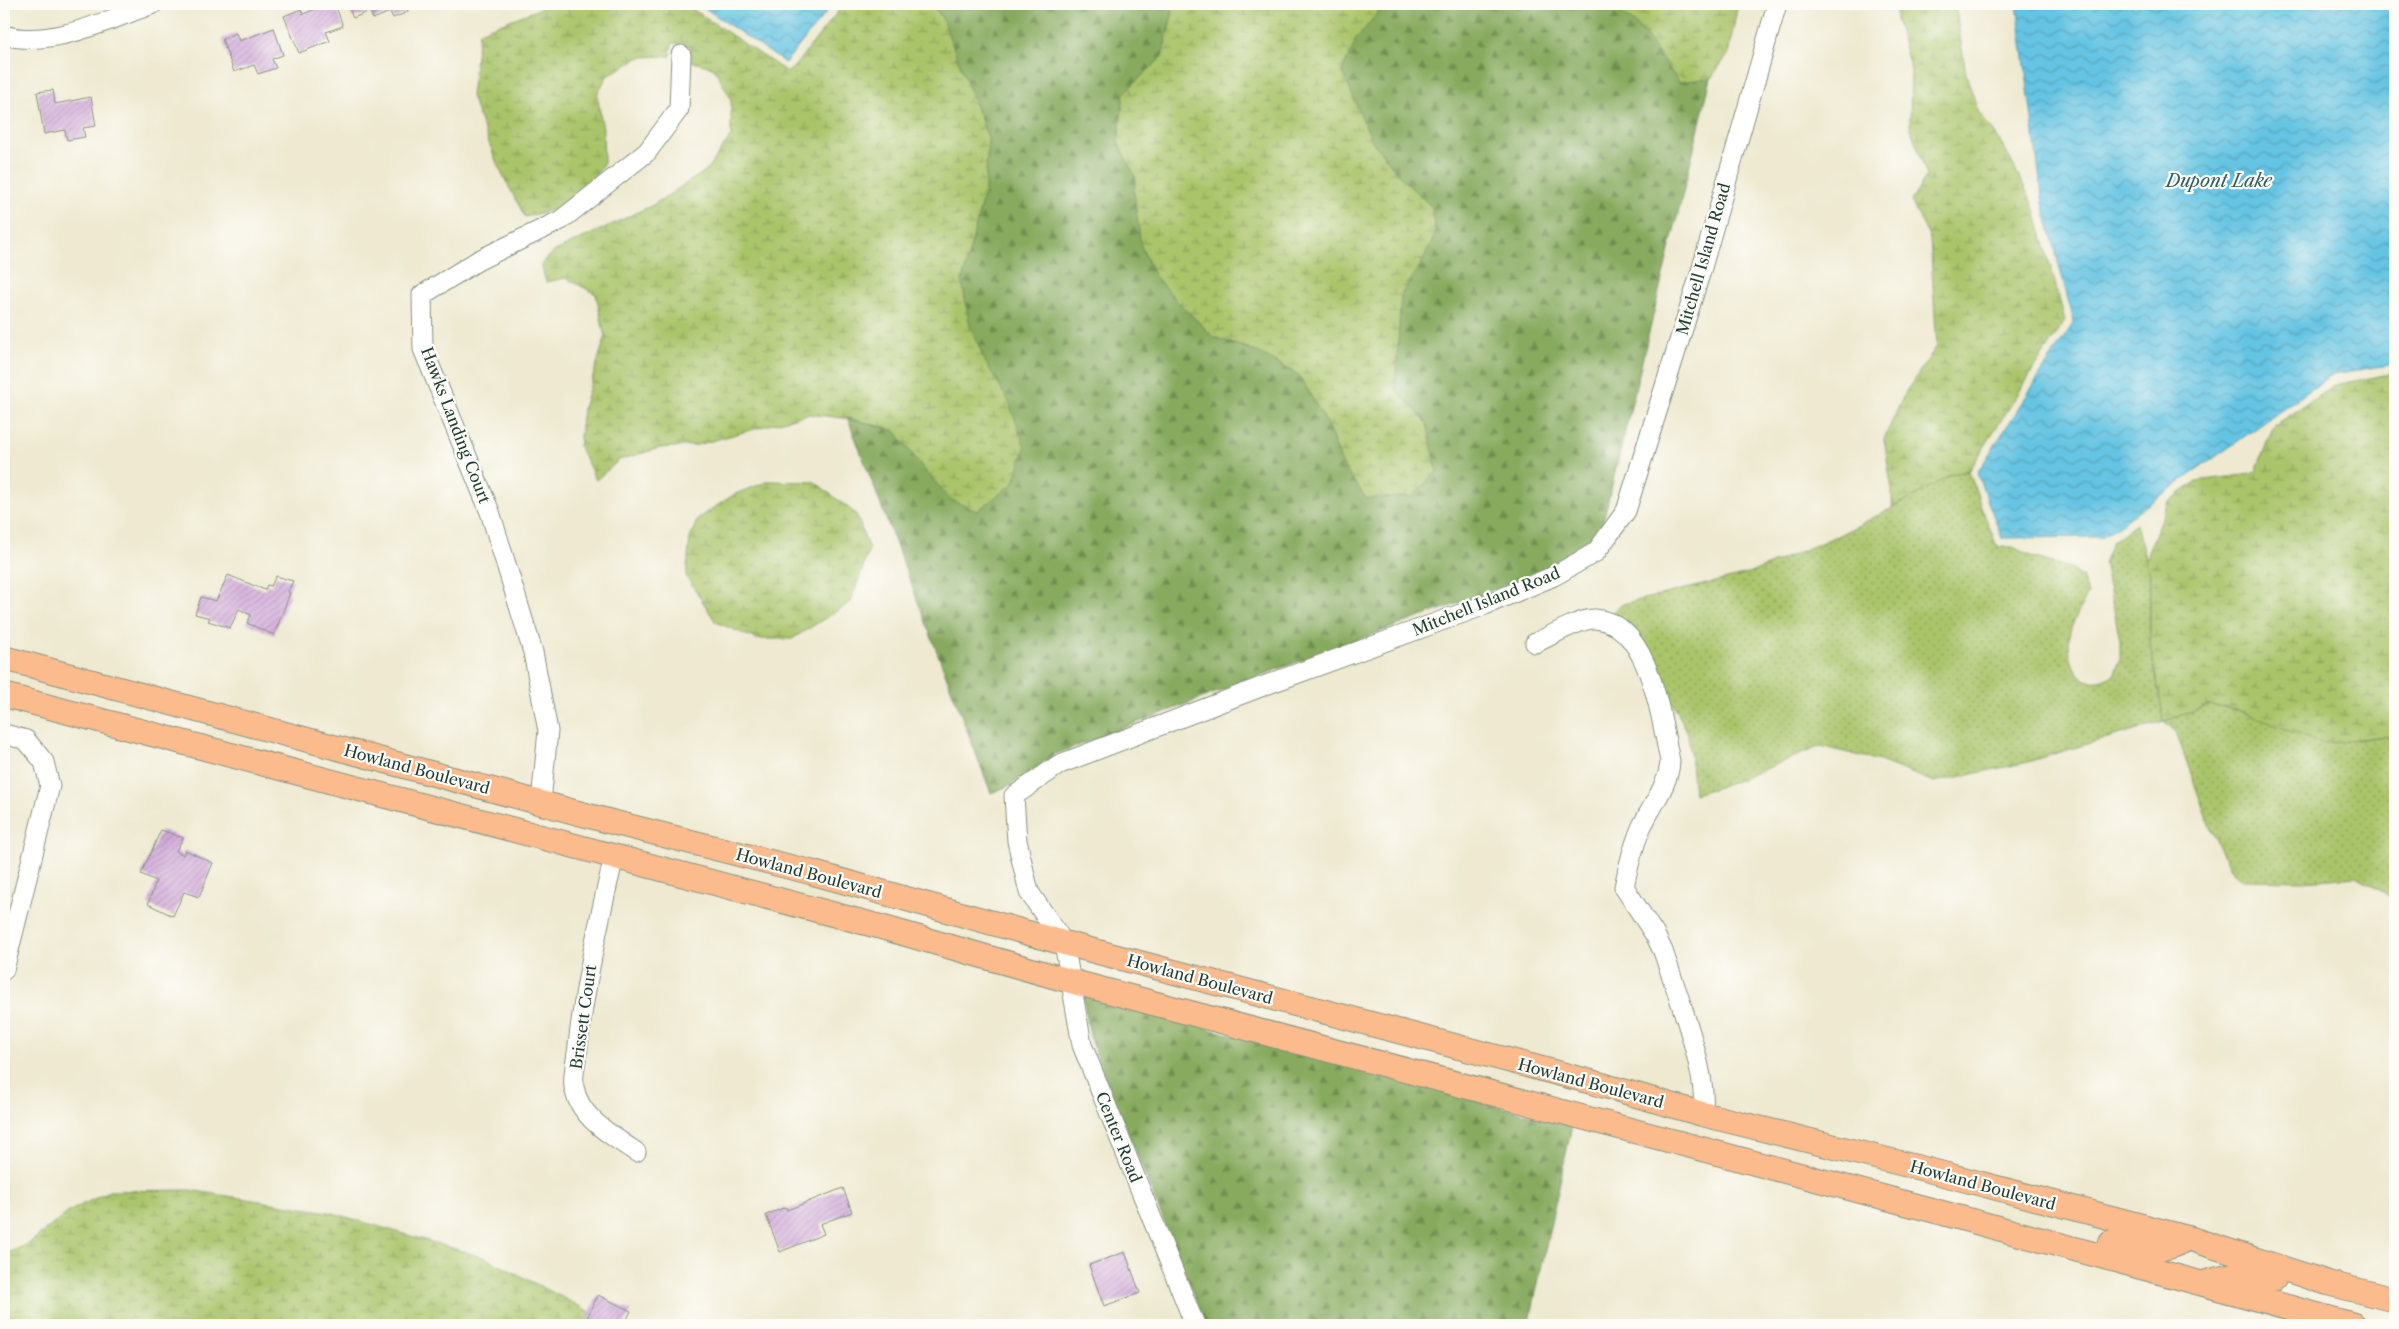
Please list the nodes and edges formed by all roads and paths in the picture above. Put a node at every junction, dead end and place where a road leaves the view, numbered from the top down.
1 (153, 4) edge
2 (1777, 4) edge
3 (4, 35) edge
4 (681, 55) dead end
5 (1535, 643) dead end
6 (4, 658) edge
7 (4, 696) edge
8 (4, 734) edge
9 (541, 802) junction
10 (614, 857) junction
11 (10, 918) edge
12 (1064, 943) junction
13 (4, 970) edge
14 (1070, 981) junction
15 (1702, 1114) junction
16 (636, 1152) dead end
17 (2015, 1232) junction
18 (2188, 1238) junction
19 (2202, 1283) junction
20 (2386, 1298) edge
21 (1195, 1325) edge
22 (2354, 1325) edge

1 - 3 street
2 - 12 street, Mitchell Island Road
4 - 9 street, Hawks Landing Court
5 - 15 street
6 - 9 main road, Howland Boulevard
7 - 10 main road, Howland Boulevard
8 - 11 street
9 - 12 main road, Howland Boulevard
10 - 14 main road, Howland Boulevard
10 - 16 street, Brissett Court
11 - 13 street
12 - 14 street, Center Road
12 - 15 main road, Howland Boulevard
14 - 17 main road, Howland Boulevard
14 - 21 street, Center Road
15 - 18 main road, Howland Boulevard
17 - 18 main road
17 - 19 main road, Howland Boulevard
18 - 20 main road, Howland Boulevard
19 - 20 main road
19 - 22 main road, Howland Boulevard

